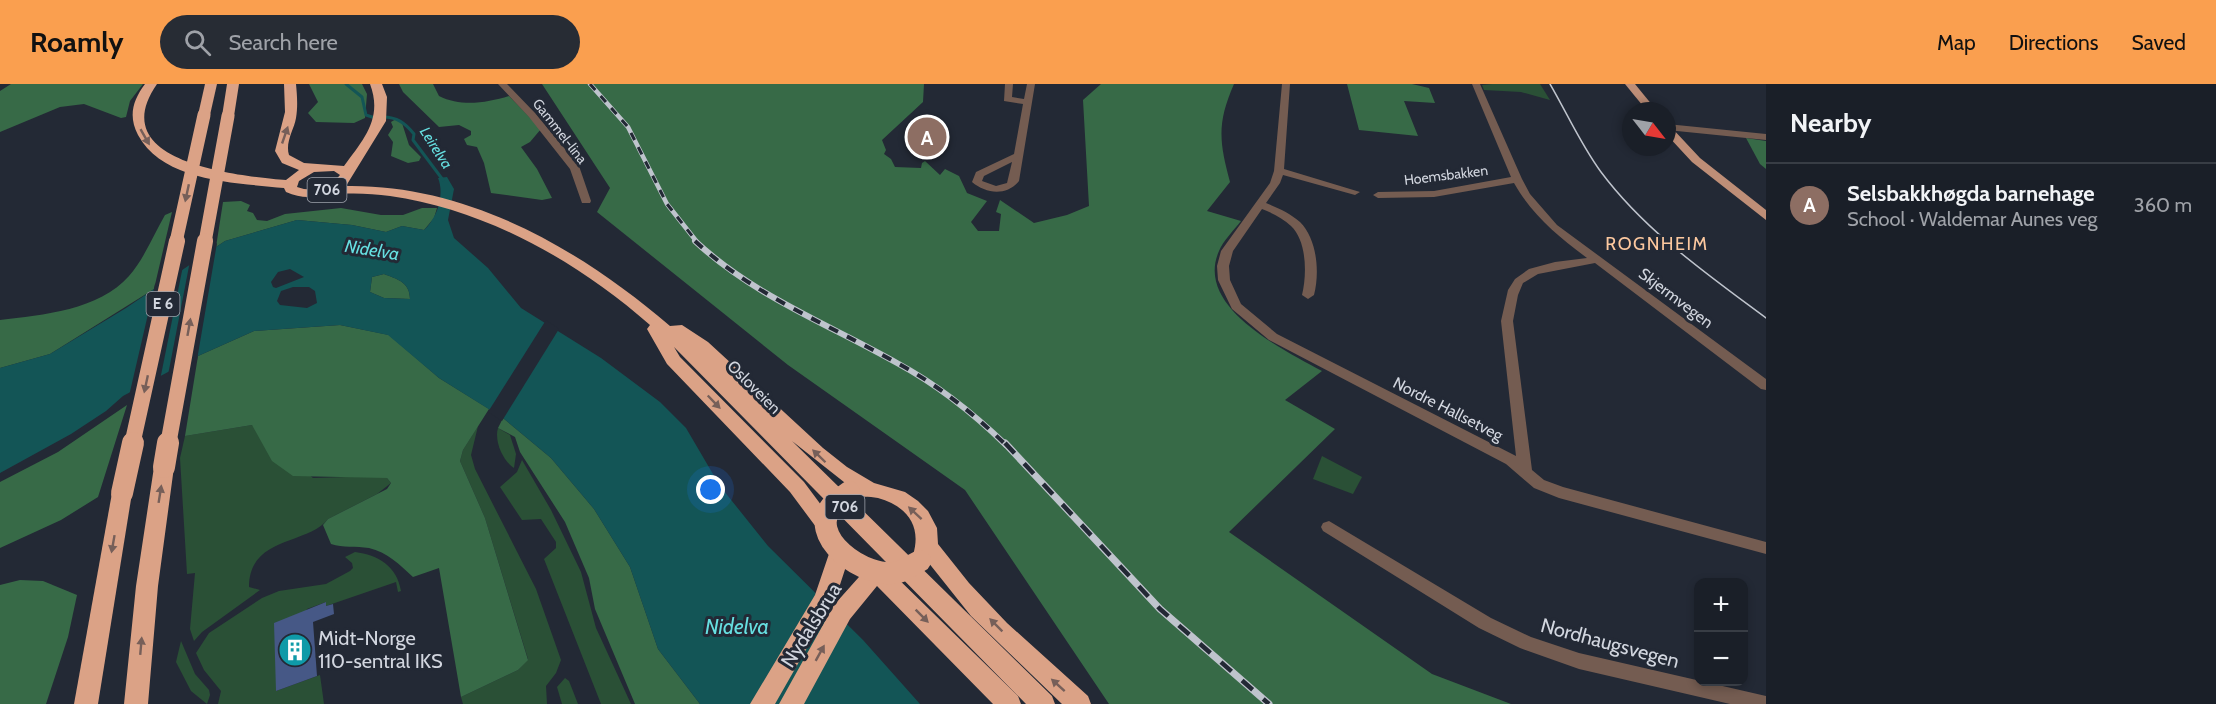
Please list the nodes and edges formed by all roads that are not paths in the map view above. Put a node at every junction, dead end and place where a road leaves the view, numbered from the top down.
1 (151, 84) edge
2 (211, 84) edge
3 (232, 84) edge
4 (290, 84) edge
5 (376, 84) edge
6 (502, 84) edge
7 (1009, 84) edge
8 (1031, 84) edge
9 (1286, 84) edge
10 (1476, 84) edge
11 (1630, 84) edge
12 (1027, 102) junction
13 (1645, 102) edge
14 (1676, 129) edge
15 (1766, 137) edge
16 (1676, 138) edge
17 (368, 143) junction
18 (1017, 156) dead end
19 (328, 167) junction
20 (309, 170) junction
21 (1279, 171) junction
22 (346, 174) junction
23 (1517, 179) junction
24 (290, 184) junction
25 (326, 190) junction
26 (378, 190) junction
27 (1355, 192) dead end
28 (1378, 195) dead end
29 (586, 201) dead end
30 (1261, 205) junction
31 (1766, 216) edge
32 (1595, 260) junction
33 (1308, 295) dead end
34 (645, 312) junction
35 (1766, 386) edge
36 (1525, 472) junction
37 (858, 490) junction
38 (826, 525) junction
39 (1329, 527) dead end
40 (1766, 548) edge
41 (840, 551) junction
42 (924, 554) junction
43 (877, 575) junction
44 (86, 704) edge
45 (136, 704) edge
46 (762, 704) edge
47 (791, 704) edge
48 (1009, 704) edge
49 (1043, 704) edge
50 (1080, 704) edge
51 (1766, 704) edge

1 -> 24 highway
2 -> 44 highway, E 6, bridge
45 -> 3 highway, E 6, bridge
20 -> 4 highway
5 - 17 highway, 706
6 - 29 street, Gammel-lina
7 - 12 street
8 - 12 street
9 - 21 street, Nordre Hallsetveg
10 - 23 street, Skjermvegen
11 - 13 main road
12 - 18 street
14 - 15 street
16 - 31 main road
17 - 19 highway, 706
17 - 22 highway, 706
19 - 20 highway, 706
19 - 22 highway, 706
20 - 24 highway, 706
21 - 27 street
21 - 30 street, Nordre Hallsetveg
22 - 25 highway, 706
22 - 26 highway, Osloveien / 706
23 - 28 street, Hoemsbakken
23 - 32 street, Skjermvegen
24 - 25 highway, 706
25 - 26 highway, Osloveien / 706
26 - 34 highway, Osloveien / 706
30 - 33 street
30 - 36 street, Nordre Hallsetveg
32 - 35 street, Skjermvegen
32 - 36 street
37 -> 34 highway, 706
34 -> 38 highway, 706
34 - 49 highway, Osloveien / 706
36 - 40 street, Nordre Hallsetveg
37 - 38 highway, 706, bridge
42 -> 37 highway, 706
38 - 41 highway, 706, bridge
39 - 51 street, Nordhaugsvegen
41 - 43 highway, 706, bridge
41 - 46 highway, Nydalsbrua
42 - 43 highway, bridge
50 -> 42 highway, 706
47 -> 43 highway, Nydalsbrua
43 -> 48 highway, 706

